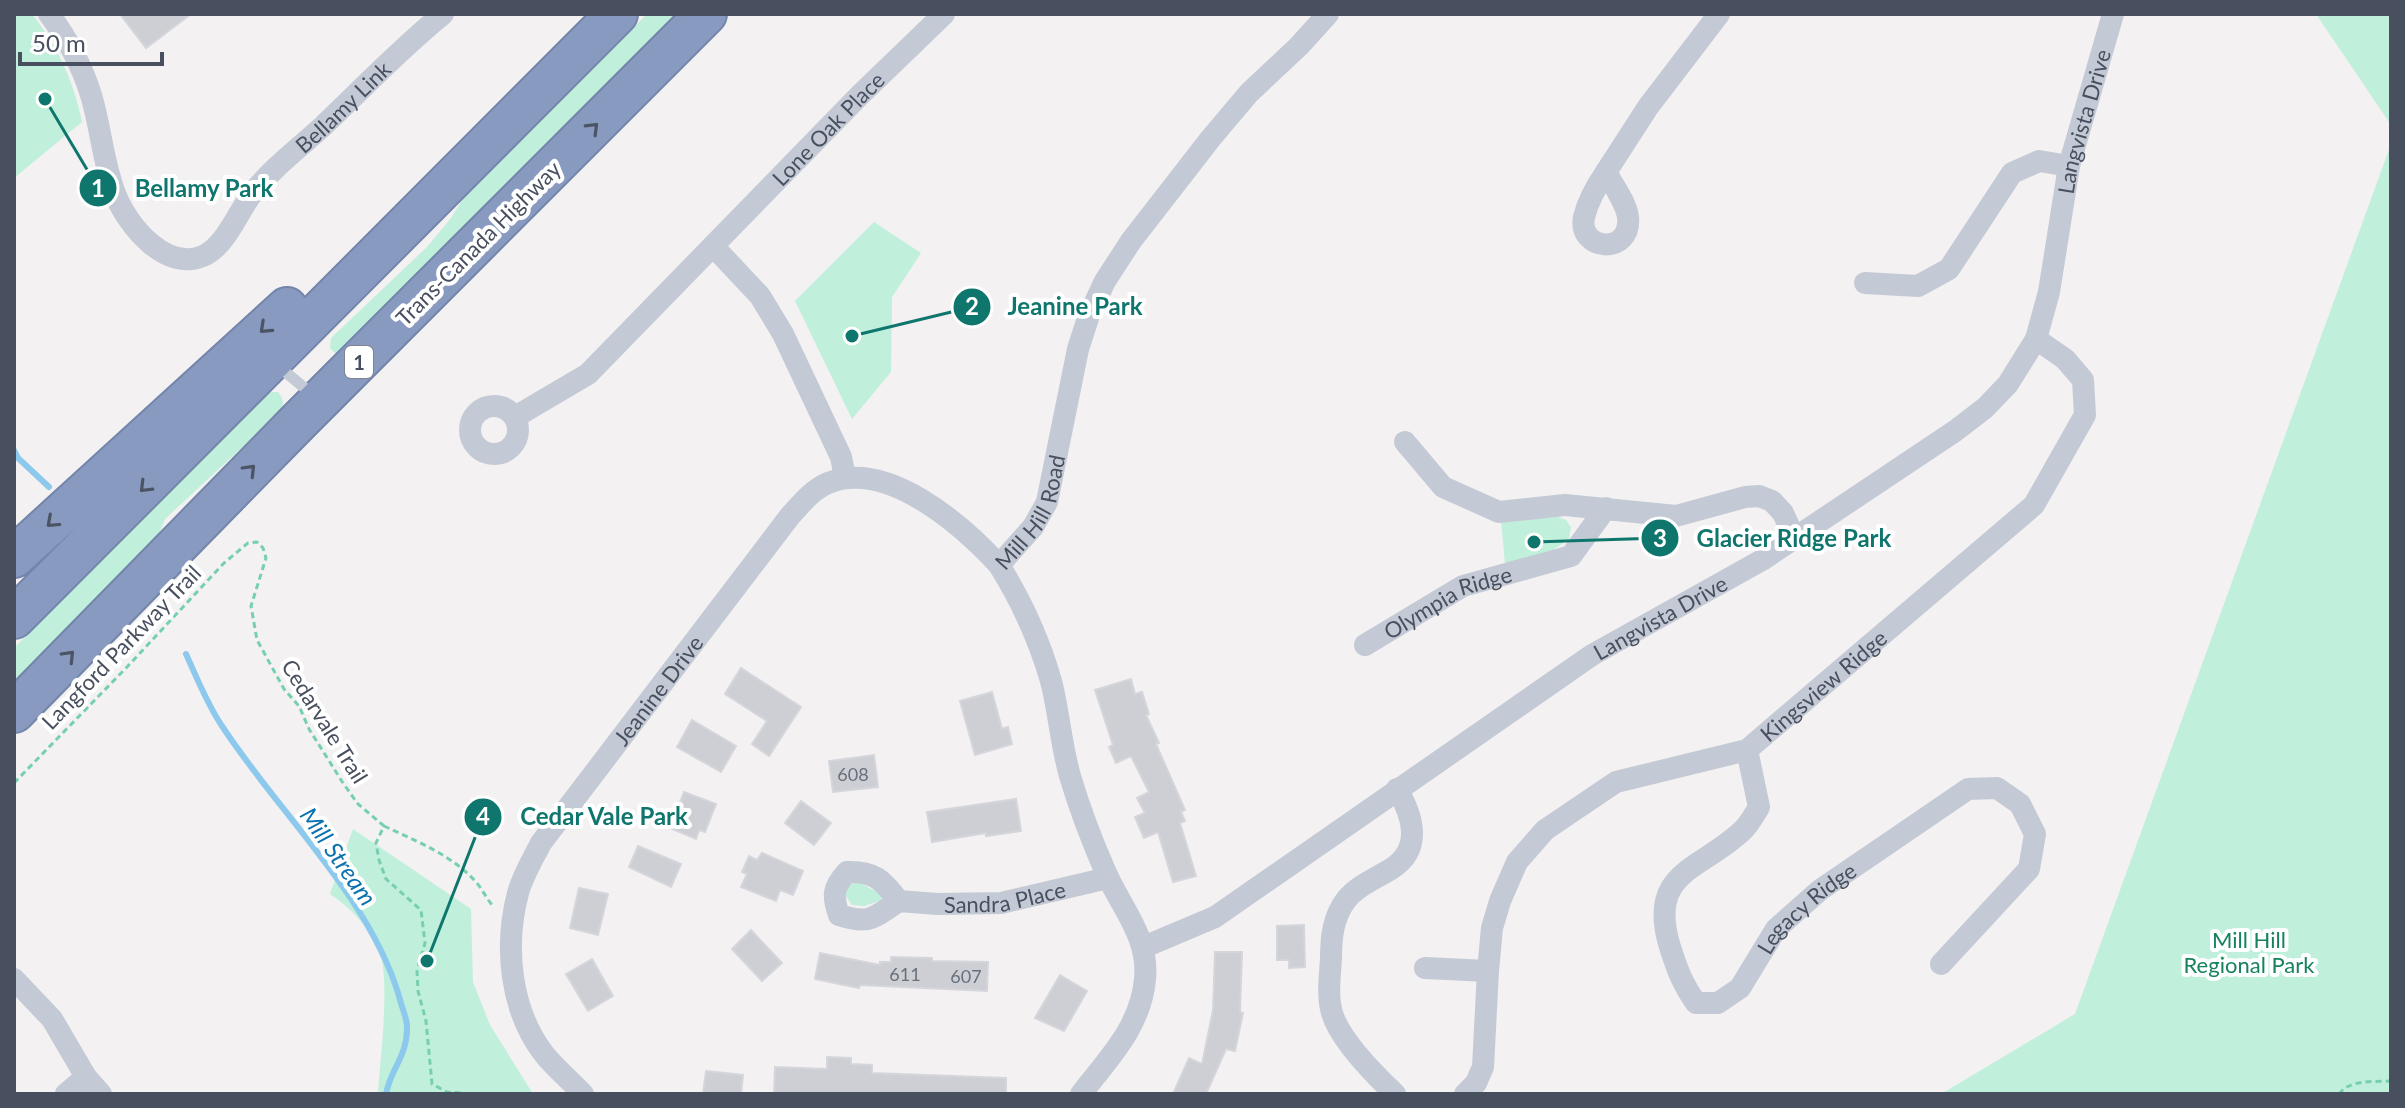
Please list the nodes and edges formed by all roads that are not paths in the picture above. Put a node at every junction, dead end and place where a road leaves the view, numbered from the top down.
1 (49, 14) edge
2 (443, 14) edge
3 (706, 14) edge
4 (944, 14) edge
5 (1328, 14) edge
6 (1719, 14) edge
7 (2113, 14) edge
8 (616, 15) edge
9 (2069, 166) junction
10 (1606, 172) dead end
11 (714, 247) junction
12 (1865, 283) dead end
13 (2036, 339) junction
14 (271, 360) junction
15 (319, 401) junction
16 (515, 417) dead end
17 (1405, 442) dead end
18 (845, 477) junction
19 (1606, 508) junction
20 (1795, 539) junction
21 (14, 557) edge
22 (999, 565) junction
23 (14, 618) edge
24 (1365, 645) dead end
25 (14, 712) edge
26 (1747, 750) junction
27 (1397, 789) junction
28 (1108, 878) junction
29 (899, 901) dead end
30 (1144, 947) junction
31 (1941, 964) dead end
32 (1425, 968) dead end
33 (1488, 971) junction
34 (14, 979) edge
35 (93, 1086) edge
36 (66, 1094) edge
37 (583, 1094) edge
38 (1081, 1094) edge
39 (1395, 1094) edge
40 (1465, 1094) edge

1 - 2 street, Bellamy Link
15 -> 3 highway, Trans-Canada Highway / 1
4 - 11 street, Lone Oak Place
5 - 22 street, Mill Hill Road
6 - 10 street
7 - 9 street, Langvista Drive
8 - 14 highway
8 -> 21 highway
9 - 12 street
9 - 13 street, Langvista Drive
11 - 16 street, Lone Oak Place
11 - 18 street
13 - 20 street, Langvista Drive
13 - 26 street, Kingsview Ridge
14 - 15 lane
14 -> 23 highway
25 -> 15 highway, Trans-Canada Highway / 1
17 - 19 street
18 - 22 street
18 - 37 street, Jeanine Drive
19 - 20 street
19 - 24 street, Olympia Ridge
20 - 27 street, Langvista Drive
22 - 28 street, Mill Hill Road
26 - 31 street, Legacy Ridge
26 - 33 street, Kingsview Ridge
27 - 30 street, Langvista Drive
27 - 39 street
28 - 29 street, Sandra Place
28 - 30 street, Mill Hill Road
30 - 38 street, Mill Hill Road
32 - 33 street
33 - 40 street, Kingsview Ridge
34 - 35 street
35 - 36 street

